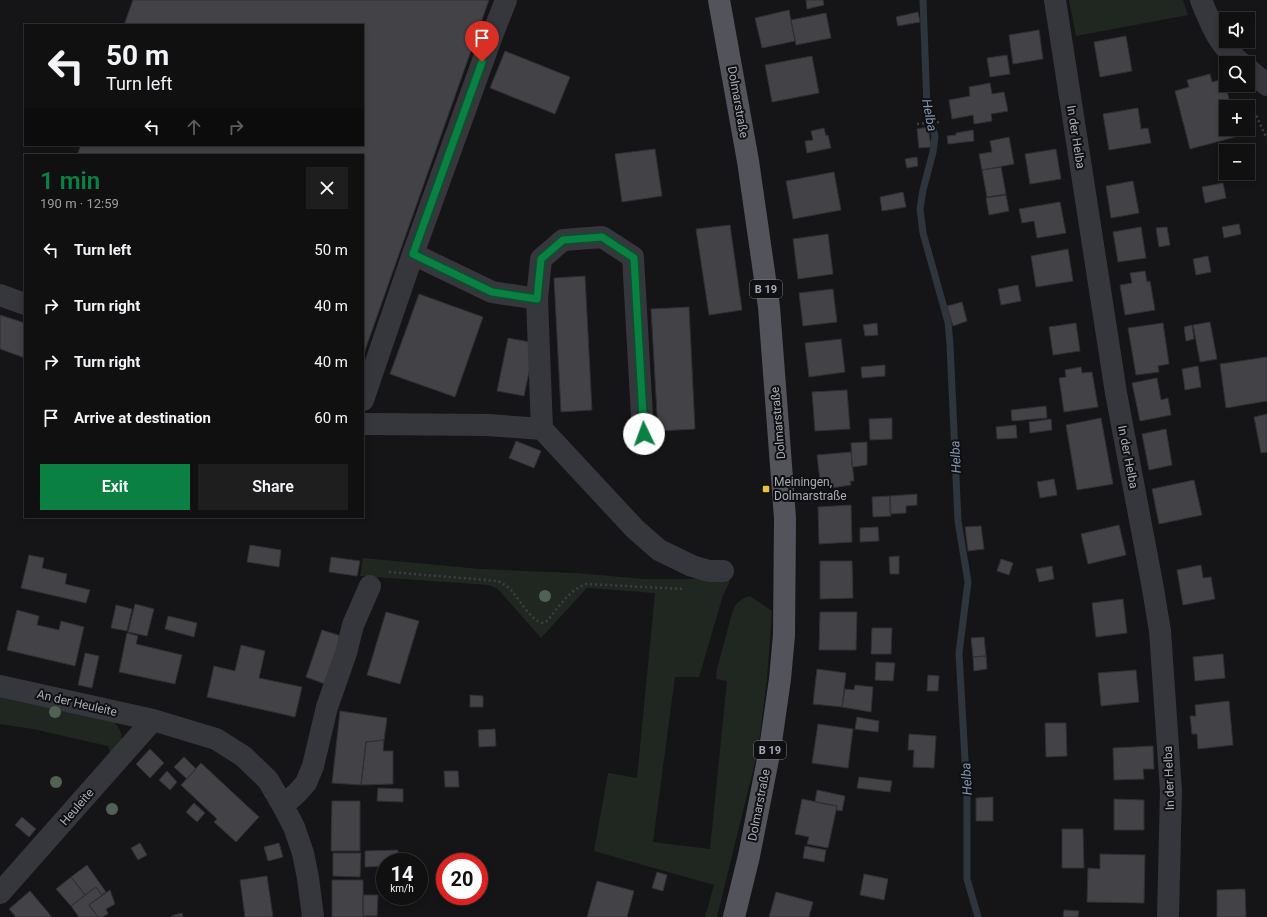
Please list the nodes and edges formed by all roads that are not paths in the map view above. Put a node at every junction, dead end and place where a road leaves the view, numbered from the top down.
1 (506, 0) edge
2 (719, 0) edge
3 (1055, 0) edge
4 (1201, 0) edge
5 (1232, 56) edge
6 (1255, 75) edge
7 (1267, 85) edge
8 (413, 254) junction
9 (0, 294) edge
10 (537, 299) junction
11 (24, 304) edge
12 (364, 397) edge
13 (364, 424) edge
14 (542, 429) junction
15 (644, 434) dead end
16 (722, 571) dead end
17 (370, 586) road end
18 (0, 686) edge
19 (153, 720) junction
20 (283, 806) junction
21 (0, 893) edge
22 (313, 917) edge
23 (734, 917) edge
24 (1168, 917) edge

1 - 8 street
2 - 23 main road, Dolmarstraße / B 19
3 - 24 street, In der Helba
4 - 5 street
6 - 7 street
8 - 10 street
8 - 12 street
9 - 11 street
10 - 14 street
10 - 15 street
13 - 14 street
14 - 16 street
17 - 20 street
18 - 19 street, An der Heuleite
19 - 20 street, An der Heuleite
19 - 21 street, Heuleite
20 - 22 street, An der Heuleite

